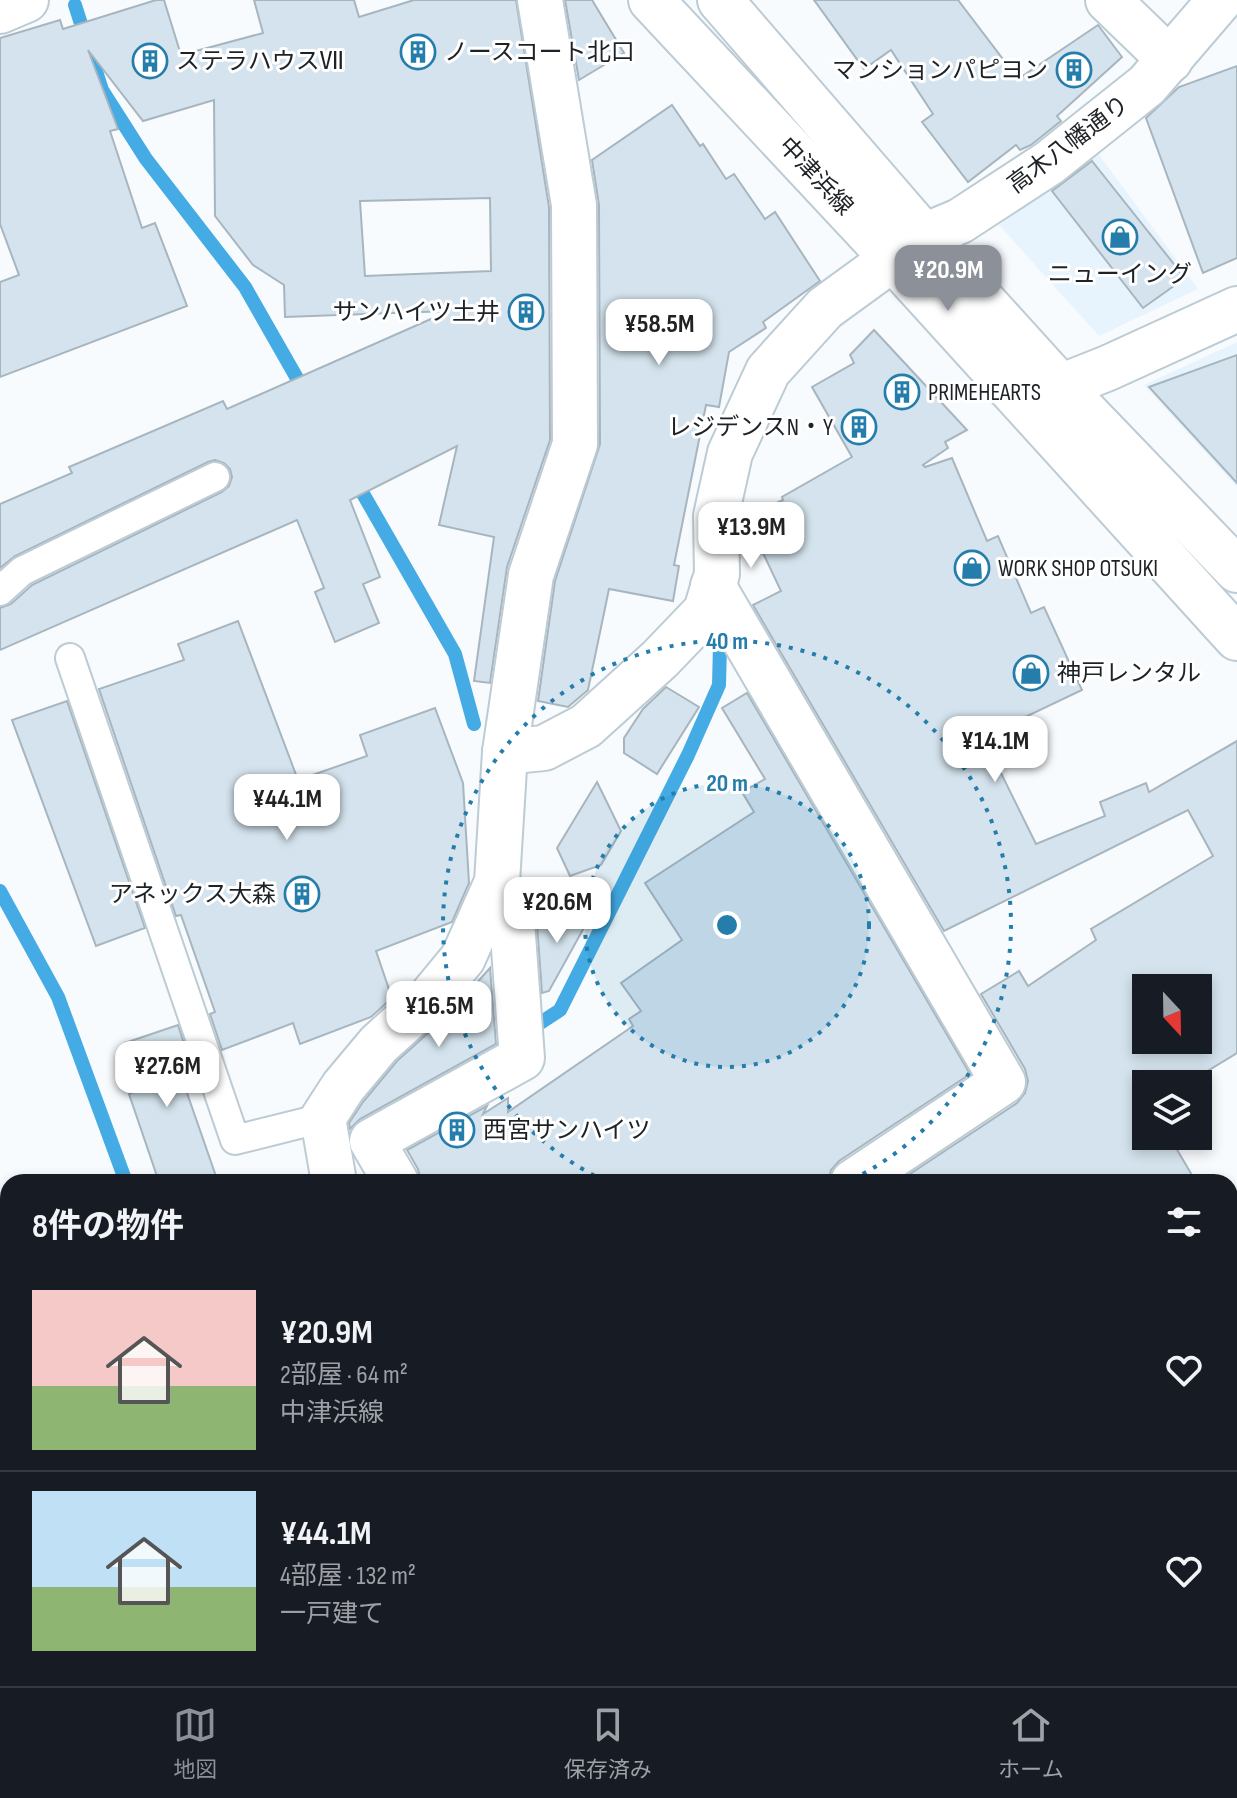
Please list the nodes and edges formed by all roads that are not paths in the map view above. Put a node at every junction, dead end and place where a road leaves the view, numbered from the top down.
1 (26, 0) edge
2 (540, 0) edge
3 (651, 0) edge
4 (720, 0) edge
5 (1108, 0) edge
6 (1220, 0) edge
7 (0, 11) edge
8 (1170, 60) junction
9 (908, 247) junction
10 (1237, 309) edge
11 (1041, 394) junction
12 (215, 477) dead end
13 (1237, 570) edge
14 (713, 586) junction
15 (0, 591) edge
16 (1237, 638) edge
17 (70, 658) dead end
18 (505, 752) junction
19 (497, 882) junction
20 (323, 1118) junction
21 (372, 1141) junction
22 (332, 1174) edge
23 (391, 1174) edge
24 (865, 1174) edge

1 - 7 street
2 - 18 street
3 - 9 street, 中津浜線
4 - 9 street, 中津浜線
5 - 8 street
6 - 8 street, 高木八幡通り
8 - 9 street, 高木八幡通り
9 - 11 street, 中津浜線
9 - 14 street, 高木八幡通り
10 - 11 street
11 - 13 street, 中津浜線
11 - 16 street, 中津浜線
12 - 15 lane
14 - 18 street
14 - 24 street
17 - 20 lane
18 - 19 street
19 - 20 street
19 - 21 street
20 - 22 street
21 - 22 street
21 - 23 street

